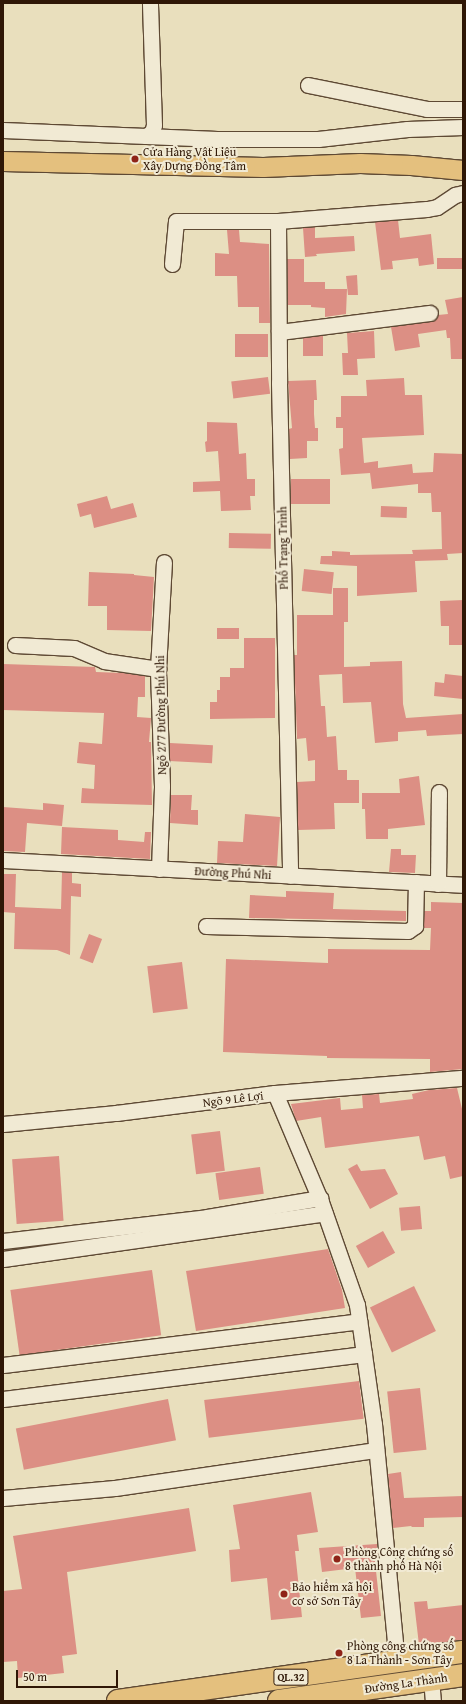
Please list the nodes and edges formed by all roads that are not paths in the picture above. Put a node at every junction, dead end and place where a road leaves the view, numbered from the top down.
1 (150, 3) edge
2 (308, 85) dead end
3 (463, 109) edge
4 (463, 127) edge
5 (3, 130) edge
6 (146, 136) junction
7 (3, 161) edge
8 (463, 170) edge
9 (463, 193) edge
10 (278, 221) junction
11 (172, 264) dead end
12 (430, 313) dead end
13 (279, 332) junction
14 (164, 562) dead end
15 (15, 645) dead end
16 (158, 668) junction
17 (439, 792) dead end
18 (3, 860) edge
19 (159, 869) junction
20 (290, 876) junction
21 (416, 882) junction
22 (438, 884) junction
23 (463, 886) edge
24 (206, 926) dead end
25 (463, 1078) edge
26 (276, 1093) junction
27 (3, 1124) edge
28 (320, 1198) junction
29 (325, 1213) junction
30 (3, 1241) edge
31 (3, 1259) edge
32 (359, 1321) junction
33 (364, 1354) junction
34 (3, 1365) edge
35 (3, 1398) edge
36 (376, 1450) junction
37 (3, 1498) edge
38 (463, 1652) edge
39 (397, 1662) junction
40 (463, 1675) edge
41 (431, 1679) junction
42 (347, 1696) edge
43 (289, 1700) edge
44 (118, 1701) edge
45 (433, 1701) edge

1 - 6 street
2 - 3 street
4 - 6 street
5 - 6 street
7 - 8 main road
9 - 10 street
10 - 11 street
10 - 13 street, Phố Trạng Trình
12 - 13 street
13 - 20 street, Phố Trạng Trình
14 - 16 street, Ngõ 277 Đường Phú Nhi
15 - 16 street
16 - 19 street, Ngõ 277 Đường Phú Nhi
17 - 22 street
18 - 19 street, Đường Phú Nhi
19 - 20 street, Đường Phú Nhi
20 - 21 street, Đường Phú Nhi
21 - 22 street, Đường Phú Nhi
21 - 24 street
22 - 23 street, Đường Phú Nhi
25 - 26 street, Ngõ 9 Lê Lợi
26 - 27 street, Ngõ 9 Lê Lợi
26 - 28 street
28 - 29 street
28 - 30 street
29 - 31 street
29 - 32 street
32 - 33 street
32 - 34 street
33 - 35 street
33 - 36 street
36 - 37 street
36 - 39 street
38 - 39 highway, Đường La Thành / QL.32
39 - 44 highway, Đường La Thành / QL.32
40 - 41 highway, Đường La Thành / QL.32
41 - 42 highway, Đường La Thành / QL.32
41 - 45 street
42 - 43 highway, Đường La Thành / QL.32

